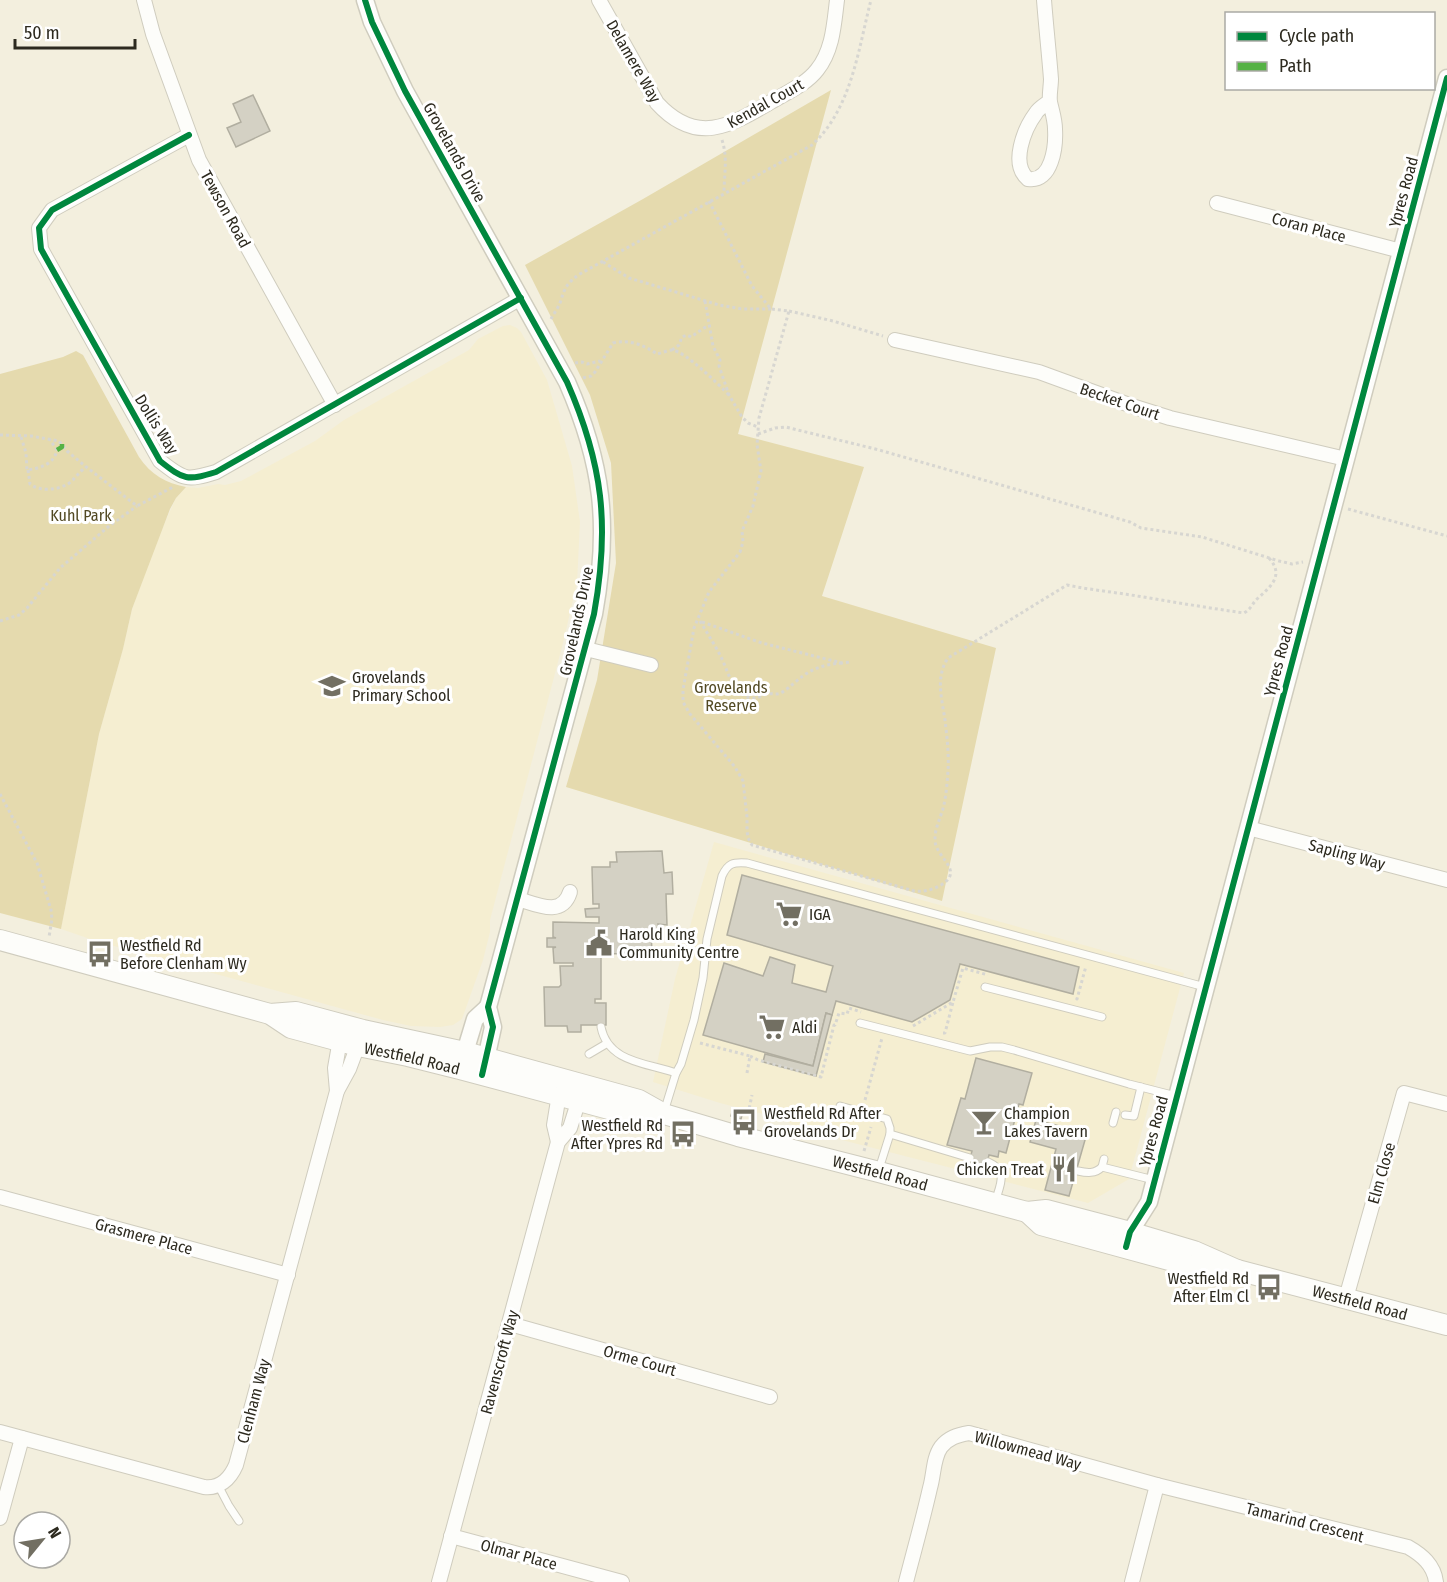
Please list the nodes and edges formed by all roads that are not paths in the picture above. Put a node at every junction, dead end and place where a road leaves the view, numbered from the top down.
1 (144, 0) edge
2 (365, 0) edge
3 (599, 0) edge
4 (837, 0) edge
5 (1044, 0) edge
6 (1447, 78) edge
7 (1050, 101) junction
8 (713, 128) joint
9 (189, 135) junction
10 (1216, 203) dead end
11 (1401, 251) junction
12 (521, 298) junction
13 (895, 340) road end
14 (335, 405) junction
15 (1346, 459) junction
16 (586, 649) junction
17 (651, 665) dead end
18 (1248, 828) junction
19 (1447, 880) edge
20 (570, 892) dead end
21 (518, 899) junction
22 (0, 940) edge
23 (986, 987) dead end
24 (1205, 987) junction
25 (488, 1007) junction
26 (1102, 1017) dead end
27 (860, 1023) dead end
28 (601, 1027) dead end
29 (351, 1035) junction
30 (606, 1044) junction
31 (589, 1054) dead end
32 (462, 1061) junction
33 (484, 1067) junction
34 (676, 1073) junction
35 (561, 1087) junction
36 (1141, 1087) junction
37 (337, 1091) junction
38 (581, 1093) junction
39 (1176, 1096) junction
40 (1447, 1104) edge
41 (840, 1106) dead end
42 (1116, 1112) dead end
43 (664, 1114) junction
44 (1125, 1115) dead end
45 (1113, 1123) dead end
46 (890, 1134) junction
47 (558, 1142) junction
48 (970, 1158) dead end
49 (1104, 1159) dead end
50 (988, 1162) dead end
51 (1102, 1167) junction
52 (1078, 1171) dead end
53 (879, 1172) junction
54 (1154, 1180) junction
55 (0, 1197) edge
56 (1149, 1202) junction
57 (995, 1203) junction
58 (1128, 1239) junction
59 (1149, 1245) junction
60 (288, 1275) junction
61 (1346, 1298) junction
62 (510, 1324) junction
63 (1447, 1325) edge
64 (770, 1397) dead end
65 (0, 1432) edge
66 (22, 1438) junction
67 (218, 1485) junction
68 (1157, 1485) junction
69 (0, 1518) edge
70 (238, 1521) dead end
71 (451, 1536) junction
72 (439, 1582) edge
73 (622, 1582) edge
74 (906, 1582) edge
75 (1132, 1582) edge
76 (1436, 1582) edge

1 - 9 street, Tewson Road
2 - 12 street, Grovelands Drive
3 - 8 street, Delamere Way
4 - 8 street, Kendal Court
5 - 7 street
6 - 11 street, Ypres Road
7 - 7 street
9 - 14 street, Tewson Road
9 - 14 street, Dollis Way
10 - 11 street, Coran Place
11 - 15 street, Ypres Road
12 - 14 street, Dollis Way
12 - 16 street, Grovelands Drive
13 - 15 street, Becket Court
15 - 18 street, Ypres Road
16 - 17 street
16 - 21 street, Grovelands Drive
18 - 19 street, Sapling Way
18 - 24 street, Ypres Road
20 - 21 street
21 - 25 street, Grovelands Drive
22 - 29 main road, Westfield Road
23 - 26 lane
24 - 34 lane
24 - 39 street, Ypres Road
25 - 32 street, Grovelands Drive
25 - 33 street, Grovelands Drive
27 - 36 lane
28 - 30 lane
29 - 32 main road, Westfield Road
29 - 37 street, Clenham Way
29 - 37 street, Clenham Way
30 - 31 lane
30 - 34 lane
32 - 33 main road, Westfield Road
33 - 35 main road, Westfield Road
34 - 43 lane
35 - 38 main road, Westfield Road
35 - 47 street, Ravenscroft Way
36 - 39 lane
36 - 44 lane
37 - 60 street, Clenham Way
38 - 43 main road, Westfield Road
38 - 47 street, Ravenscroft Way
39 - 54 street, Ypres Road
40 - 61 street, Elm Close
41 - 46 lane
42 - 45 lane
43 - 53 main road, Westfield Road
46 - 48 lane
46 - 53 lane
47 - 62 street, Ravenscroft Way
49 - 51 lane
50 - 57 lane
51 - 52 lane
51 - 54 lane
53 - 57 main road, Westfield Road
54 - 56 street, Ypres Road
55 - 60 street, Grasmere Place
56 - 58 street, Ypres Road
56 - 59 street, Ypres Road
57 - 58 main road, Westfield Road
58 - 59 main road, Westfield Road
59 - 61 main road, Westfield Road
60 - 67 street, Clenham Way
61 - 63 main road, Westfield Road
62 - 64 street, Orme Court
62 - 71 street, Ravenscroft Way
65 - 66 street
66 - 67 street
66 - 69 street
67 - 70 lane
68 - 74 street, Willowmead Way
68 - 75 street
68 - 76 street, Tamarind Crescent
71 - 72 street, Ravenscroft Way
71 - 73 street, Olmar Place

